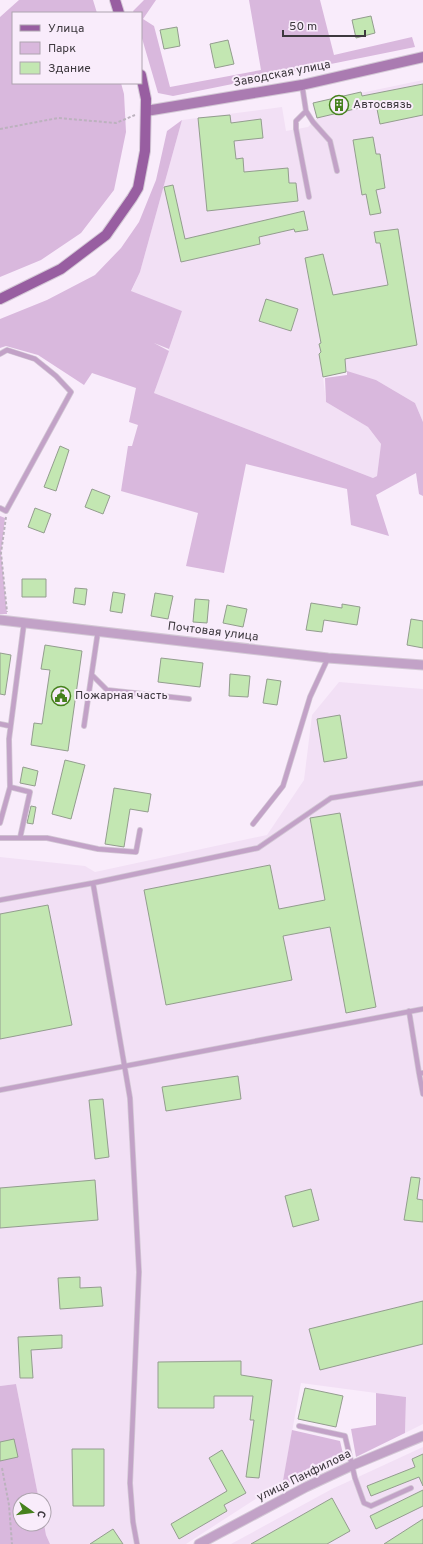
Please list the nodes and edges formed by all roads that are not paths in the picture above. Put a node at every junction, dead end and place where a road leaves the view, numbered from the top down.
1 (423, 57) edge
2 (142, 80) edge
3 (302, 85) junction
4 (146, 111) junction
5 (306, 111) junction
6 (338, 171) dead end
7 (309, 197) dead end
8 (0, 299) edge
9 (0, 354) edge
10 (0, 508) edge
11 (4, 621) edge
12 (24, 623) junction
13 (98, 632) junction
14 (328, 658) junction
15 (423, 665) edge
16 (92, 675) junction
17 (189, 699) dead end
18 (0, 724) edge
19 (10, 726) junction
20 (84, 726) dead end
21 (423, 783) edge
22 (10, 787) junction
23 (0, 823) edge
24 (253, 824) dead end
25 (140, 830) dead end
26 (0, 838) edge
27 (20, 838) junction
28 (93, 883) junction
29 (0, 900) edge
30 (423, 1008) edge
31 (409, 1011) junction
32 (125, 1066) junction
33 (421, 1073) edge
34 (0, 1090) edge
35 (423, 1094) edge
36 (299, 1426) dead end
37 (423, 1436) edge
38 (353, 1465) junction
39 (411, 1488) dead end
40 (137, 1544) edge
41 (199, 1544) edge

1 - 3 main road, Заводская улица
2 - 4 main road
3 - 4 main road, Заводская улица
3 - 5 lane
4 - 8 main road
5 - 6 lane
5 - 7 lane
9 - 10 lane
11 - 12 street, Почтовая улица
12 - 13 street, Почтовая улица
12 - 19 lane
13 - 14 street, Почтовая улица
13 - 16 lane
14 - 15 street, Почтовая улица
14 - 24 lane
16 - 17 lane
16 - 20 lane
18 - 19 lane
19 - 22 lane
21 - 28 lane
22 - 23 lane
22 - 27 lane
25 - 27 lane
26 - 27 lane
28 - 29 lane
28 - 32 lane
30 - 31 lane
31 - 32 lane
31 - 33 lane
32 - 34 lane
32 - 40 lane
33 - 35 lane
36 - 38 lane
37 - 38 street, улица Панфилова
38 - 39 lane
38 - 41 street, улица Панфилова

